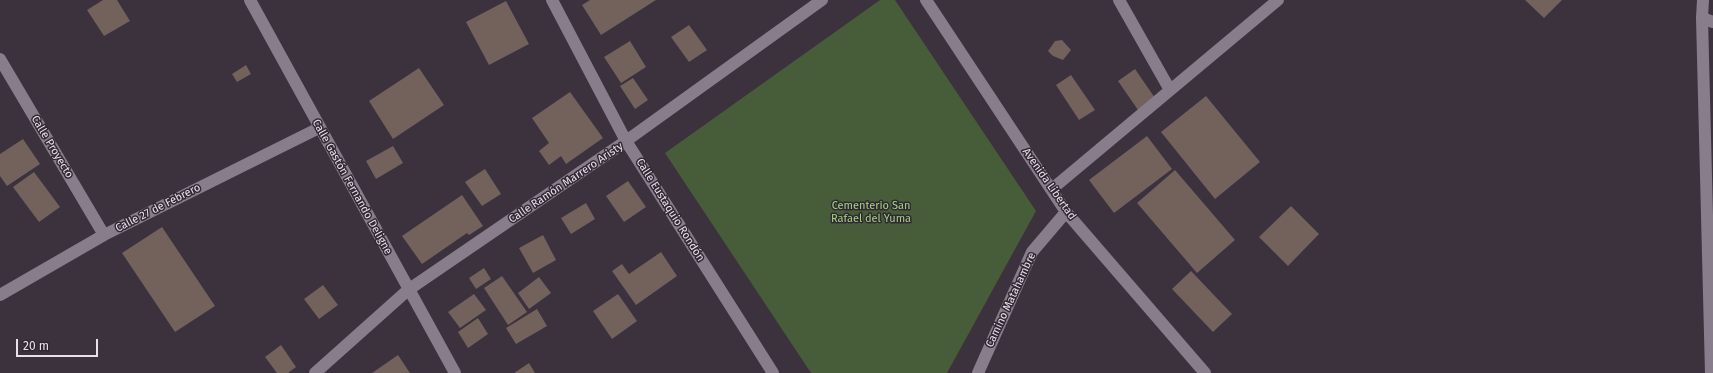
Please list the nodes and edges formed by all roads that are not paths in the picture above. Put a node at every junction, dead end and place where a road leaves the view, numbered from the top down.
1 (250, 0) edge
2 (552, 0) edge
3 (822, 0) edge
4 (926, 0) edge
5 (1119, 0) edge
6 (1278, 0) edge
7 (1703, 0) edge
8 (1708, 20) edge
9 (0, 59) edge
10 (1170, 90) junction
11 (319, 128) junction
12 (626, 141) junction
13 (1052, 189) junction
14 (1066, 212) junction
15 (104, 235) junction
16 (1711, 288) edge
17 (408, 290) junction
18 (0, 295) edge
19 (316, 373) edge
20 (455, 373) edge
21 (773, 373) edge
22 (978, 373) edge
23 (1205, 373) edge
24 (1711, 373) edge

1 - 11 street, Calle Gastón Fernando Deligne
2 - 12 street, Calle Eustaquio Rondón
3 - 12 street, Calle Ramón Marrero Aristy
4 - 13 street, Avenida Libertad
5 - 10 street
6 - 10 street
7 - 8 street
8 - 16 street
9 - 15 street, Calle Proyecto
10 - 13 street
11 - 15 street, Calle 27 de Febrero
11 - 17 street, Calle Gastón Fernando Deligne
12 - 17 street, Calle Ramón Marrero Aristy
12 - 21 street, Calle Eustaquio Rondón
13 - 14 street, Avenida Libertad
14 - 22 street, Camino Matahambre
14 - 23 street, Avenida Libertad
15 - 18 street, Calle 27 de Febrero
16 - 24 street
17 - 19 street, Calle Ramón Marrero Aristy
17 - 20 street, Calle Gastón Fernando Deligne

